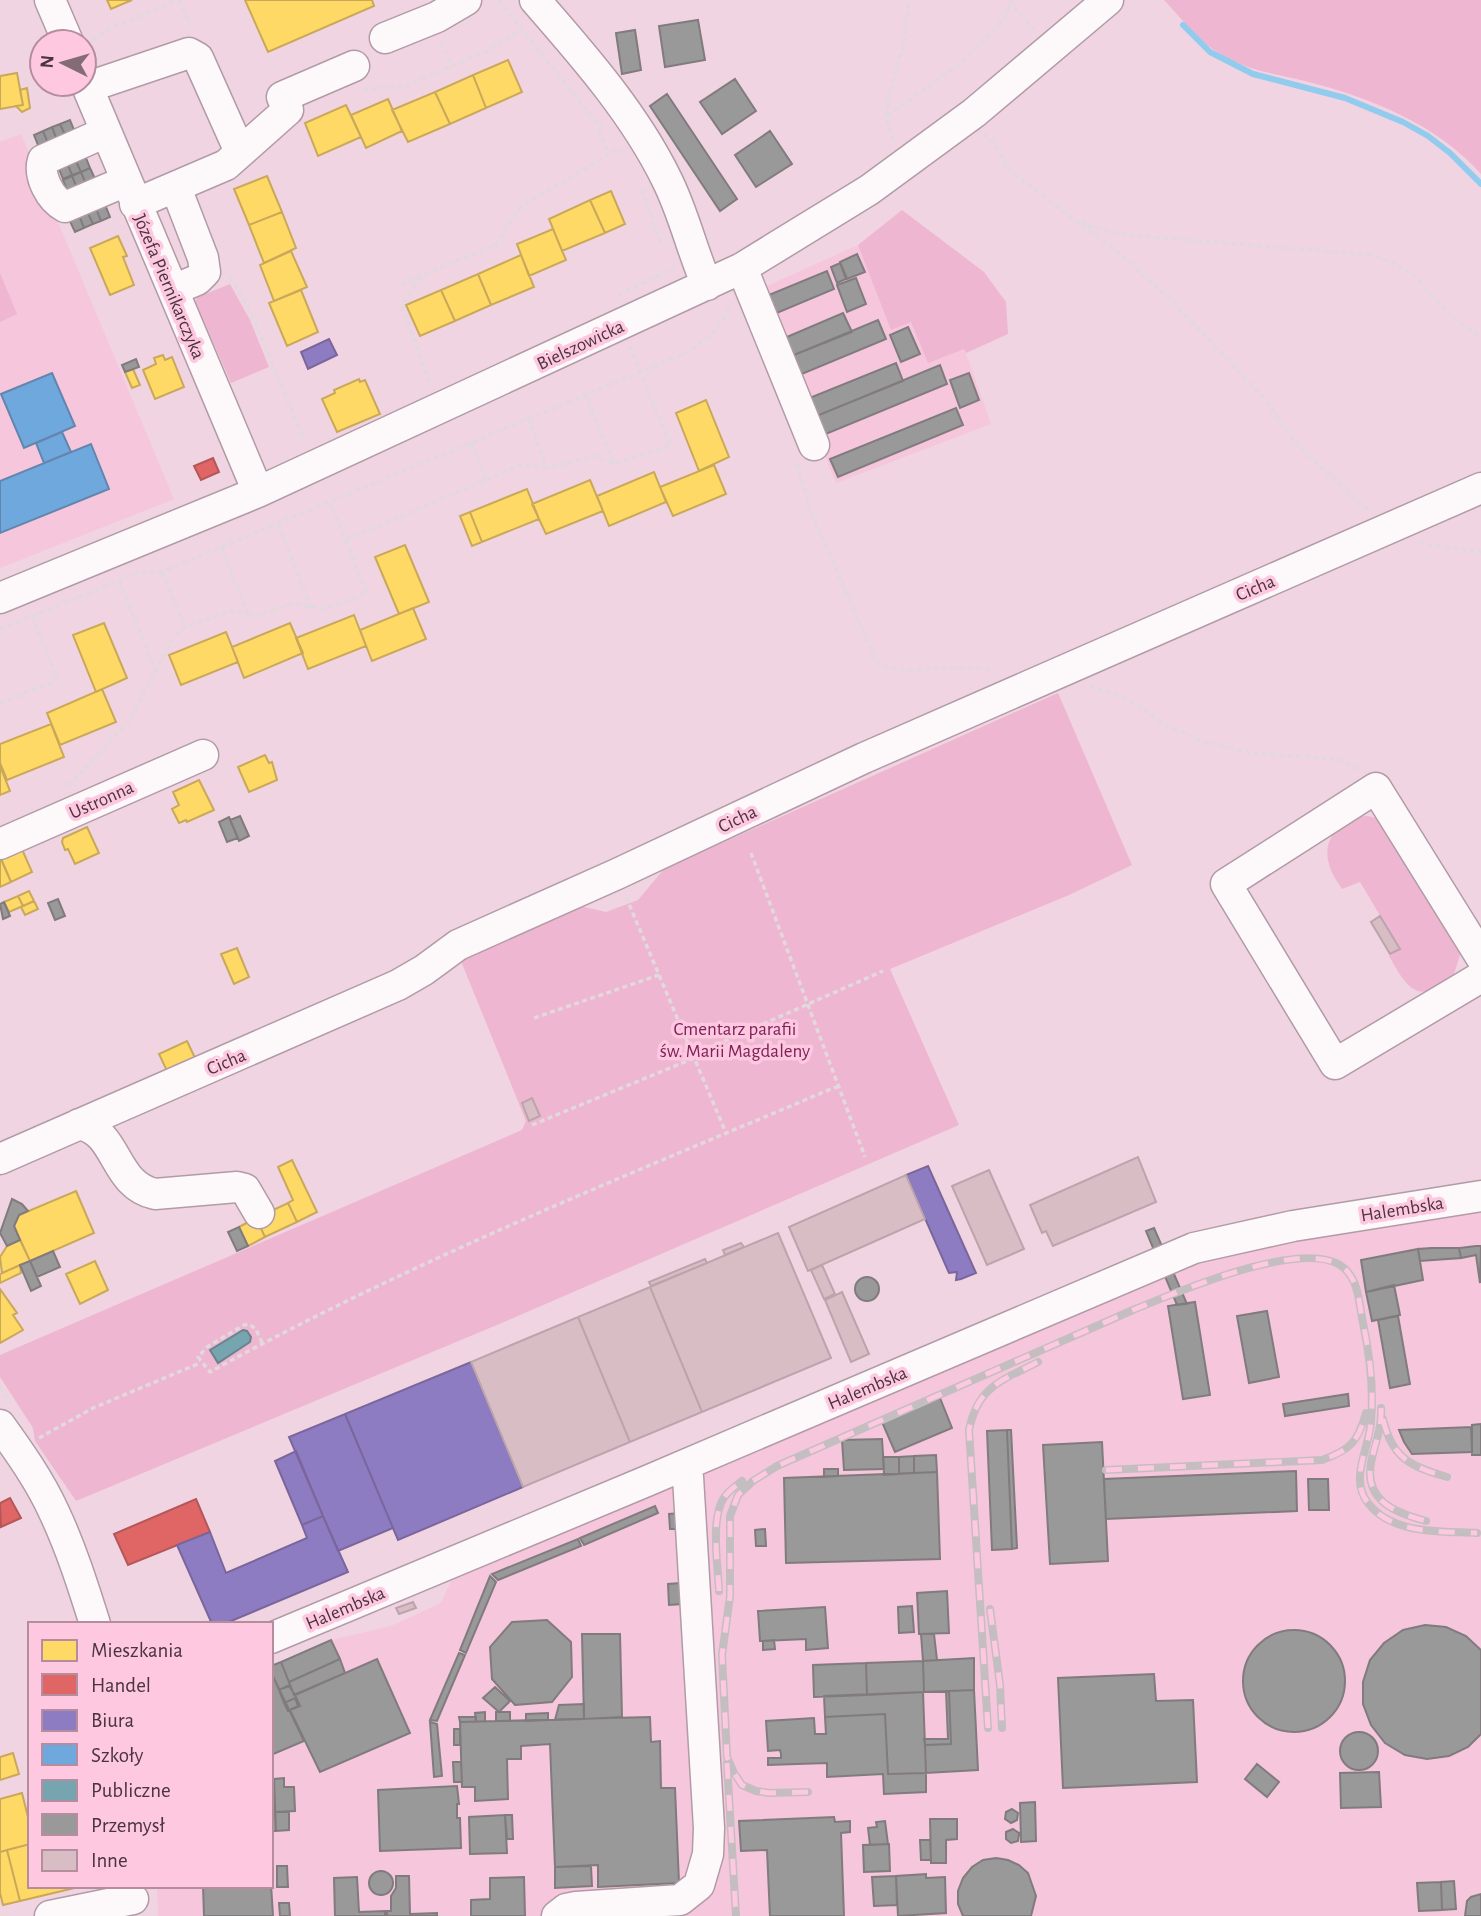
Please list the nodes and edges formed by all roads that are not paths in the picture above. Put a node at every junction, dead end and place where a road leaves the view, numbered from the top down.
1 (50, 0) edge
2 (466, 0) edge
3 (535, 0) edge
4 (1108, 0) edge
5 (62, 28) edge
6 (384, 38) dead end
7 (356, 78) road end
8 (98, 80) edge
9 (92, 98) edge
10 (106, 132) junction
11 (240, 152) junction
12 (176, 188) junction
13 (130, 192) junction
14 (745, 276) junction
15 (707, 285) junction
16 (173, 290) junction
17 (805, 452) road end
18 (1481, 488) edge
19 (258, 492) junction
20 (0, 598) edge
21 (203, 755) dead end
22 (0, 844) edge
23 (1481, 957) edge
24 (1481, 977) edge
25 (79, 1124) junction
26 (0, 1159) edge
27 (1481, 1196) edge
28 (259, 1213) dead end
29 (0, 1425) edge
30 (682, 1466) junction
31 (94, 1622) edge
32 (273, 1637) edge
33 (133, 1900) edge
34 (57, 1915) edge
35 (557, 1916) edge

1 - 5 street
2 - 6 street
3 - 15 street
4 - 14 street, Bielszowicka
7 - 11 street
8 - 11 street
9 - 10 street, Józefa Piernikarczyka
10 - 13 street, Józefa Piernikarczyka
10 - 13 street
11 - 12 street
12 - 13 street
12 - 16 street
13 - 16 street, Józefa Piernikarczyka
14 - 15 street, Bielszowicka
14 - 17 street
15 - 19 street, Bielszowicka
16 - 19 street, Józefa Piernikarczyka
18 - 25 street, Cicha
19 - 20 street, Bielszowicka
21 - 22 street, Ustronna
23 - 24 street
25 - 26 street, Cicha
25 - 28 street
27 - 30 street, Halembska
29 - 31 street
30 - 32 street, Halembska
30 - 35 street
33 - 34 street

